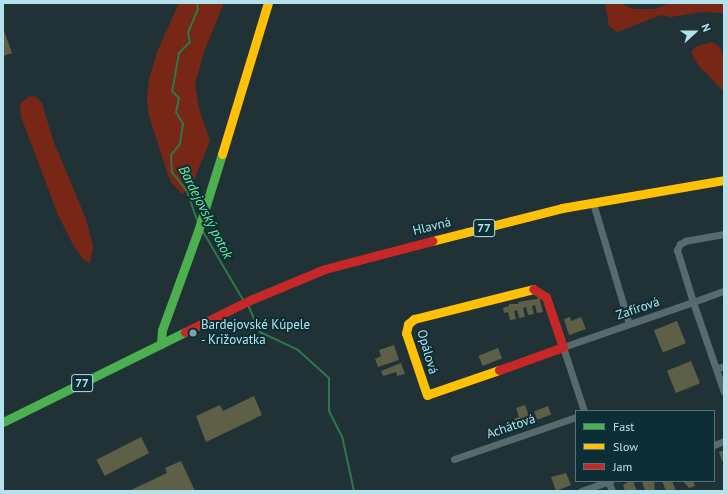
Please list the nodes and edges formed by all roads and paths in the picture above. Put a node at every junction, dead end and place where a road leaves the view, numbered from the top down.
1 (268, 3) edge
2 (724, 180) edge
3 (593, 203) junction
4 (724, 234) edge
5 (724, 292) edge
6 (693, 302) junction
7 (629, 324) junction
8 (161, 344) junction
9 (563, 348) junction
10 (724, 366) edge
11 (716, 369) junction
12 (724, 392) edge
13 (584, 410) edge
14 (575, 417) edge
15 (3, 422) edge
16 (454, 460) dead end
17 (606, 482) edge
18 (581, 491) edge

1 - 8 street
2 - 3 street, Hlavná / 77
3 - 7 street
3 - 8 street, Hlavná / 77
4 - 6 street
5 - 6 street, Zafírová
6 - 7 street, Zafírová
6 - 11 street
7 - 9 street, Zafírová
8 - 15 street, 77
9 - 9 street, Opálová
9 - 13 street
10 - 11 street
11 - 12 street
14 - 16 street, Achátová
17 - 18 street

